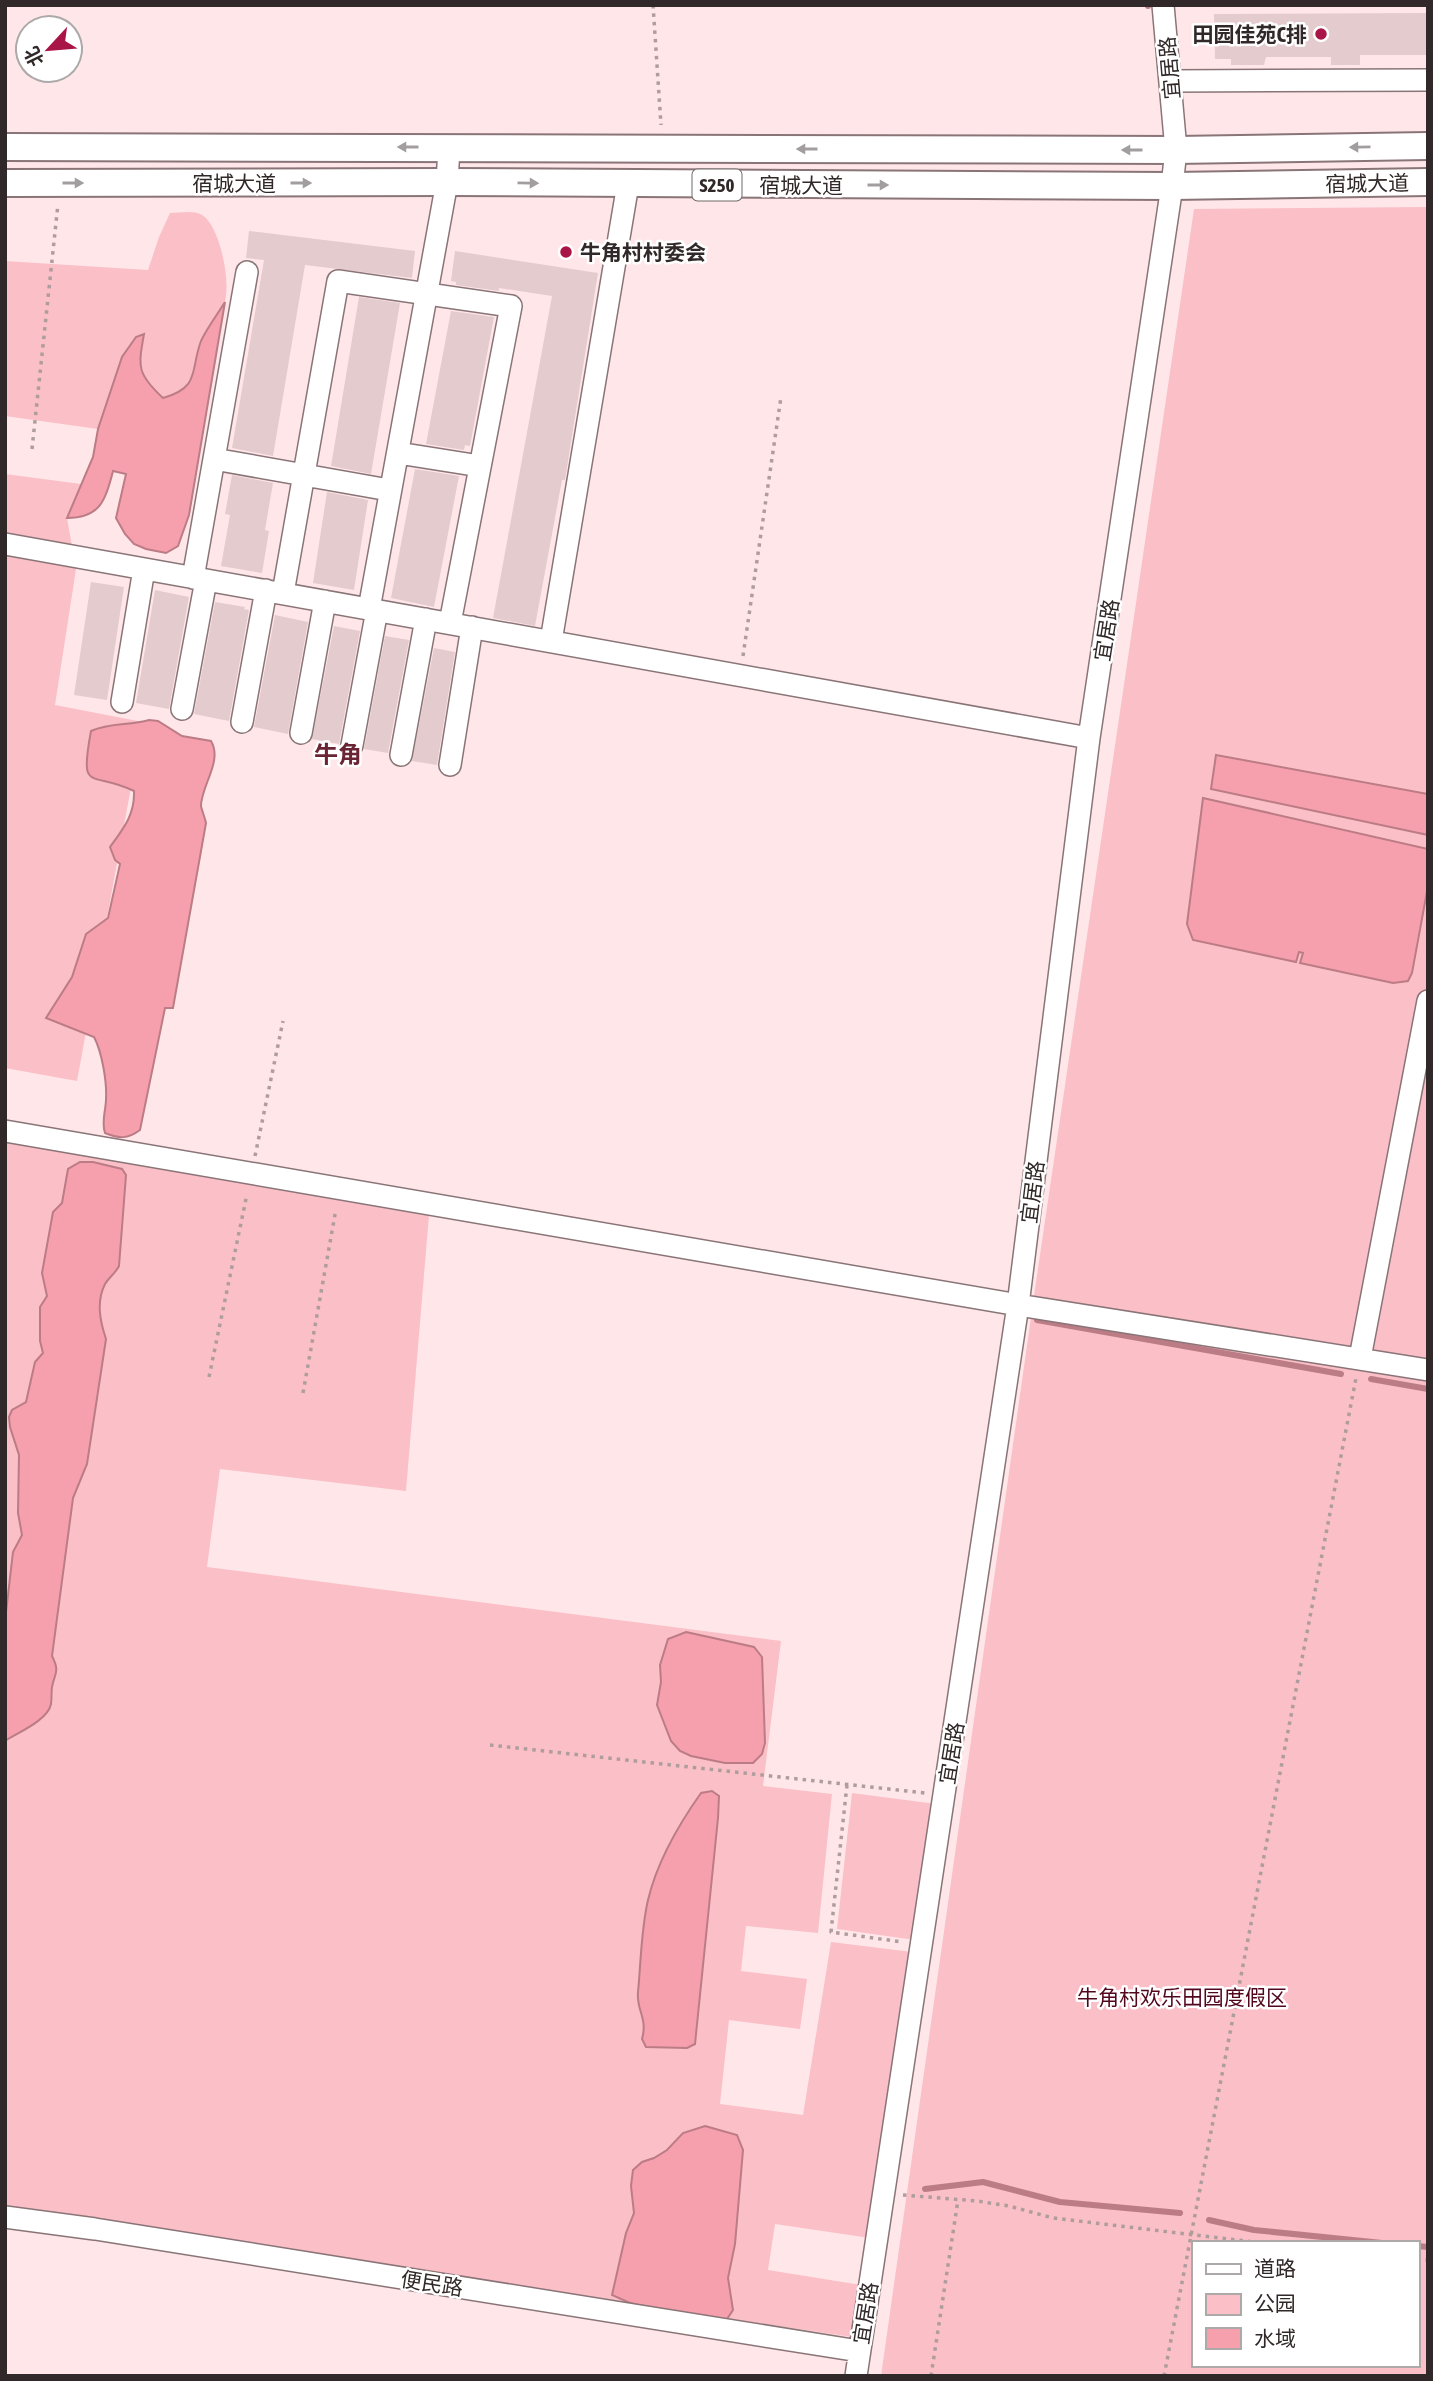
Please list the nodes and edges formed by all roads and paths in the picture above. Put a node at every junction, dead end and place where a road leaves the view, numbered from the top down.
1 (653, 5) edge
2 (1163, 5) edge
3 (1428, 80) edge
4 (1170, 81) junction
5 (1428, 146) edge
6 (5, 147) edge
7 (449, 148) junction
8 (662, 148) junction
9 (1177, 150) junction
10 (447, 182) junction
11 (1428, 182) edge
12 (5, 183) edge
13 (61, 183) junction
14 (628, 184) junction
15 (1172, 186) junction
16 (247, 272) dead end
17 (427, 294) junction
18 (781, 397) dead end
19 (32, 449) dead end
20 (398, 453) junction
21 (214, 459) junction
22 (480, 466) junction
23 (303, 475) junction
24 (390, 490) junction
25 (5, 544) edge
26 (144, 569) junction
27 (200, 579) junction
28 (274, 592) junction
29 (325, 601) junction
30 (373, 610) junction
31 (426, 619) junction
32 (450, 624) junction
33 (472, 628) junction
34 (551, 641) junction
35 (740, 676) junction
36 (122, 702) dead end
37 (182, 709) dead end
38 (242, 722) dead end
39 (300, 733) dead end
40 (1090, 738) junction
41 (352, 745) dead end
42 (401, 755) dead end
43 (450, 765) dead end
44 (1428, 1001) edge
45 (283, 1021) dead end
46 (1422, 1071) edge
47 (5, 1131) edge
48 (252, 1173) junction
49 (339, 1188) junction
50 (1018, 1305) junction
51 (1360, 1358) junction
52 (1428, 1370) edge
53 (209, 1377) dead end
54 (303, 1392) dead end
55 (490, 1745) dead end
56 (847, 1784) junction
57 (945, 1795) junction
58 (922, 1945) junction
59 (883, 2194) junction
60 (958, 2200) junction
61 (5, 2217) edge
62 (1191, 2235) junction
63 (1244, 2241) edge
64 (859, 2351) junction
65 (856, 2376) edge
66 (931, 2376) edge
67 (1164, 2376) edge

1 - 8 path
2 - 4 street, 宜居路
3 - 4 street
4 - 9 street, 宜居路
5 -> 9 main road, 宿城大道 / S250
7 -> 6 main road, 宿城大道 / S250
7 - 8 main road, 宿城大道 / S250
7 - 10 street
9 -> 8 main road, 宿城大道 / S250
9 - 15 street, 宜居路
13 -> 10 main road, 宿城大道 / S250
10 -> 14 main road, 宿城大道 / S250
10 - 17 street
11 - 15 main road, 宿城大道 / S250
12 - 13 main road, 宿城大道 / S250
13 - 19 path
14 -> 15 main road, 宿城大道 / S250
14 - 34 street
15 - 40 street, 宜居路
16 - 21 street
17 - 20 street
17 - 22 street
17 - 23 street
18 - 35 path
20 - 22 street
20 - 24 street
21 - 23 street
21 - 27 street
22 - 32 street
23 - 24 street
23 - 28 street
24 - 30 street
25 - 26 street
26 - 27 street
26 - 36 street
27 - 28 street
27 - 37 street
28 - 29 street
28 - 38 street
29 - 30 street
29 - 39 street
30 - 31 street
30 - 41 street
31 - 32 street
31 - 42 street
32 - 33 street
33 - 34 street
33 - 43 street
34 - 35 street
35 - 40 street
40 - 50 street, 宜居路
44 - 46 street
45 - 48 path
46 - 51 street
47 - 48 street
48 - 49 street
48 - 53 path
49 - 50 street
49 - 54 path
50 - 51 street
50 - 57 street, 宜居路
51 - 52 street
51 - 62 path
55 - 56 path
56 - 57 path
56 - 58 path
57 - 58 street, 宜居路
58 - 59 street, 宜居路
59 - 60 path
59 - 64 street, 宜居路
60 - 62 path
60 - 66 path
61 - 64 street, 便民路
62 - 63 path
62 - 67 path
64 - 65 street, 宜居路

